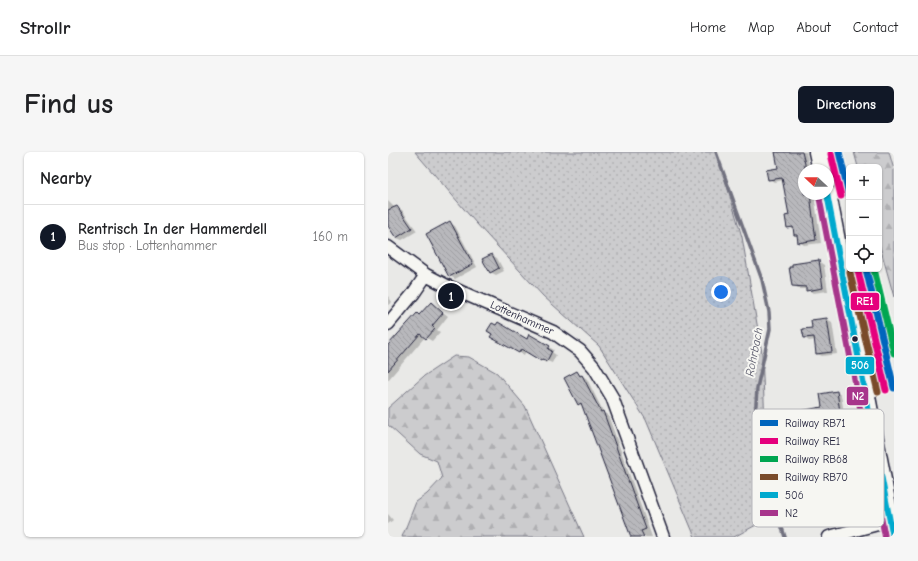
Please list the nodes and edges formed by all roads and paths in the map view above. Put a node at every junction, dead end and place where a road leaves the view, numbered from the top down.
1 (818, 152) edge
2 (821, 164) edge
3 (827, 200) edge
4 (388, 247) edge
5 (426, 275) junction
6 (388, 324) edge
7 (868, 409) edge
8 (884, 493) edge
9 (891, 529) edge
10 (663, 537) edge
11 (829, 537) edge

1 - 2 main road
3 - 7 main road
4 - 5 street, Lottenhammer
5 - 6 street
5 - 10 street, Lottenhammer
8 - 9 main road
9 - 11 street

